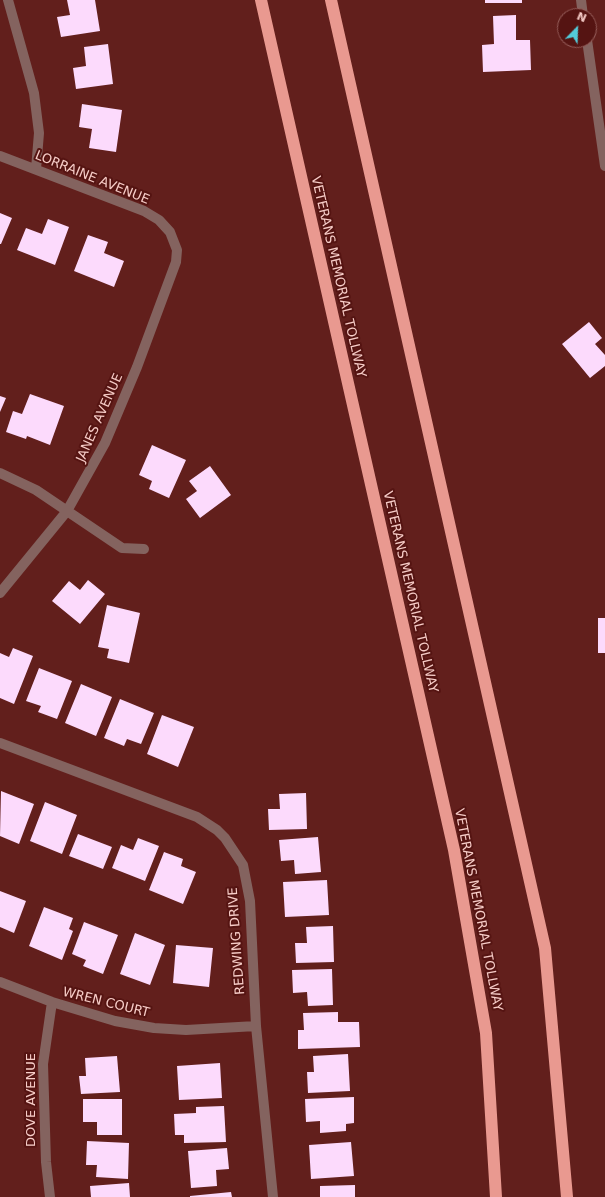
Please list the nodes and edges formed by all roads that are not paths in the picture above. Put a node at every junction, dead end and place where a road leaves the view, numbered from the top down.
1 (8, 0) edge
2 (261, 0) edge
3 (331, 0) edge
4 (589, 48) edge
5 (601, 110) edge
6 (0, 156) edge
7 (605, 166) edge
8 (36, 169) junction
9 (170, 232) joint
10 (0, 473) edge
11 (67, 511) junction
12 (144, 549) dead end
13 (0, 593) edge
14 (0, 743) edge
15 (0, 982) edge
16 (52, 1002) junction
17 (256, 1026) junction
18 (50, 1197) edge
19 (273, 1197) edge
20 (496, 1197) edge
21 (567, 1197) edge

1 - 8 street
2 - 20 highway, VETERANS MEMORIAL TOLLWAY
3 - 21 highway
4 - 5 street
5 - 7 street
6 - 8 street, LORRAINE AVENUE
8 - 9 street, LORRAINE AVENUE
9 - 11 street, JANES AVENUE
10 - 11 street
11 - 12 street
11 - 13 street, JANES AVENUE
14 - 17 street, REDWING DRIVE
15 - 16 street, WREN COURT
16 - 17 street, WREN COURT
16 - 18 street, DOVE AVENUE
17 - 19 street, REDWING DRIVE

